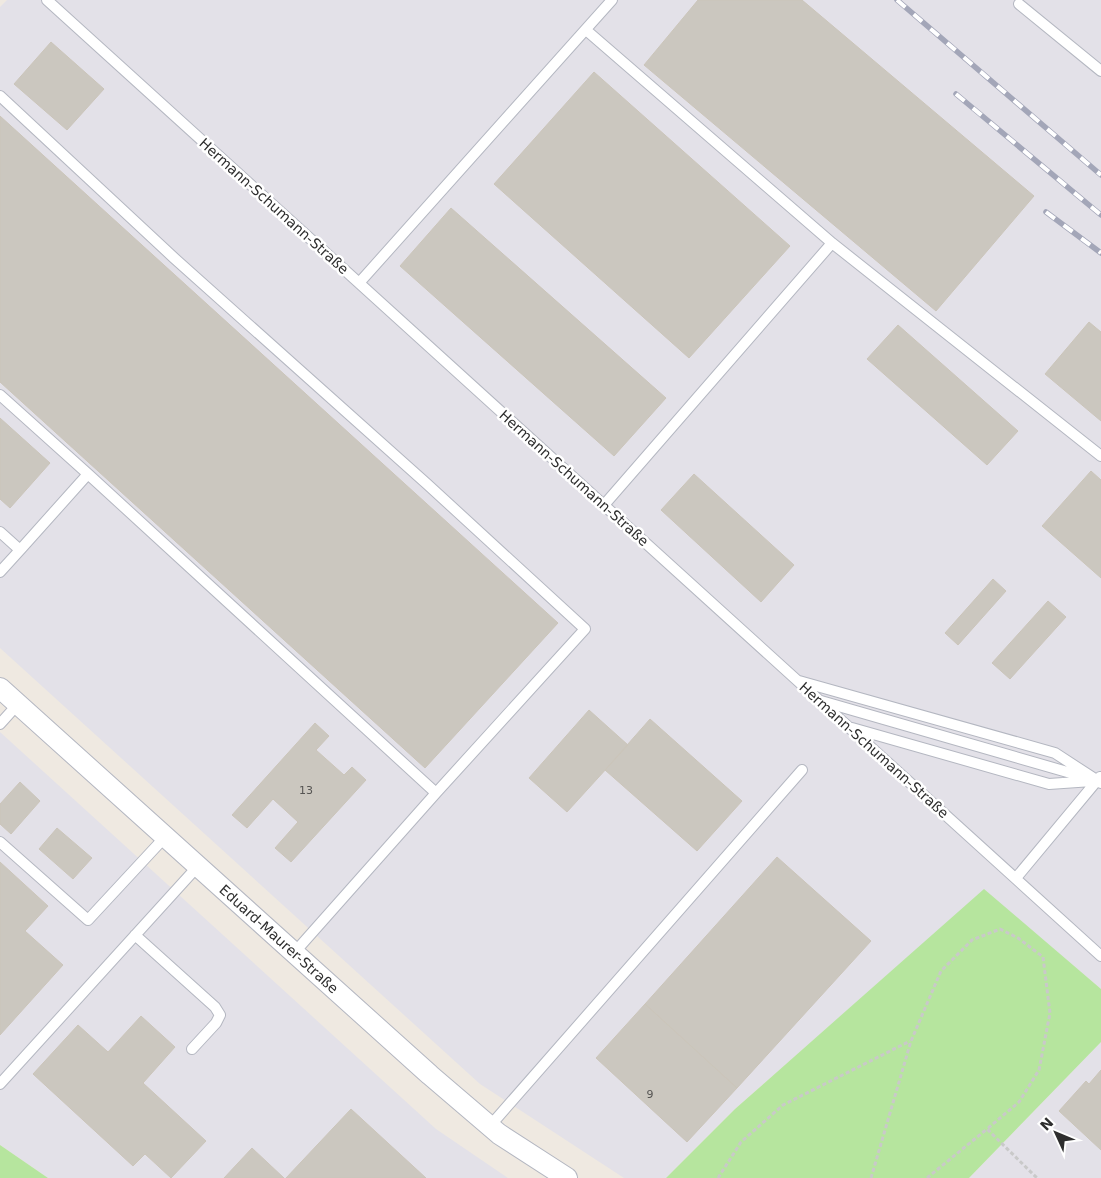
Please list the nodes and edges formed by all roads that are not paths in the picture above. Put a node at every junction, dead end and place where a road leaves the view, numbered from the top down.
1 (47, 0) edge
2 (612, 0) edge
3 (1018, 4) dead end
4 (586, 30) junction
5 (1101, 71) edge
6 (0, 96) edge
7 (832, 243) junction
8 (358, 283) junction
9 (0, 395) edge
10 (1101, 456) edge
11 (88, 474) junction
12 (604, 506) junction
13 (0, 532) edge
14 (20, 550) junction
15 (0, 572) edge
16 (796, 680) junction
17 (0, 688) edge
18 (819, 701) junction
19 (18, 704) junction
20 (0, 724) edge
21 (848, 727) junction
22 (802, 770) dead end
23 (1100, 780) edge
24 (436, 793) junction
25 (165, 836) junction
26 (0, 842) edge
27 (198, 866) junction
28 (1016, 878) junction
29 (135, 935) junction
30 (294, 953) junction
31 (1101, 956) edge
32 (192, 1049) dead end
33 (0, 1084) edge
34 (490, 1126) junction
35 (567, 1178) edge

1 - 8 lane, Hermann-Schumann-Straße
2 - 4 lane
3 - 5 lane
4 - 7 lane
4 - 8 lane
6 - 24 lane
7 - 10 lane
7 - 12 lane
8 - 12 lane, Hermann-Schumann-Straße
9 - 11 lane
11 - 14 lane
11 - 24 lane
12 - 16 lane, Hermann-Schumann-Straße
13 - 14 lane
14 - 15 lane
16 - 18 lane, Hermann-Schumann-Straße
16 - 23 lane
17 - 19 street, Eduard-Maurer-Straße
18 - 21 lane, Hermann-Schumann-Straße
18 - 23 lane
19 - 20 lane
19 - 25 street, Eduard-Maurer-Straße
21 - 23 lane
21 - 28 lane, Hermann-Schumann-Straße
22 - 34 lane
23 - 28 lane
24 - 30 lane
25 - 26 lane
25 - 27 street, Eduard-Maurer-Straße
27 - 29 lane
27 - 30 street, Eduard-Maurer-Straße
28 - 31 lane, Hermann-Schumann-Straße
29 - 32 lane
29 - 33 lane
30 - 34 street, Eduard-Maurer-Straße
34 - 35 street, Eduard-Maurer-Straße

